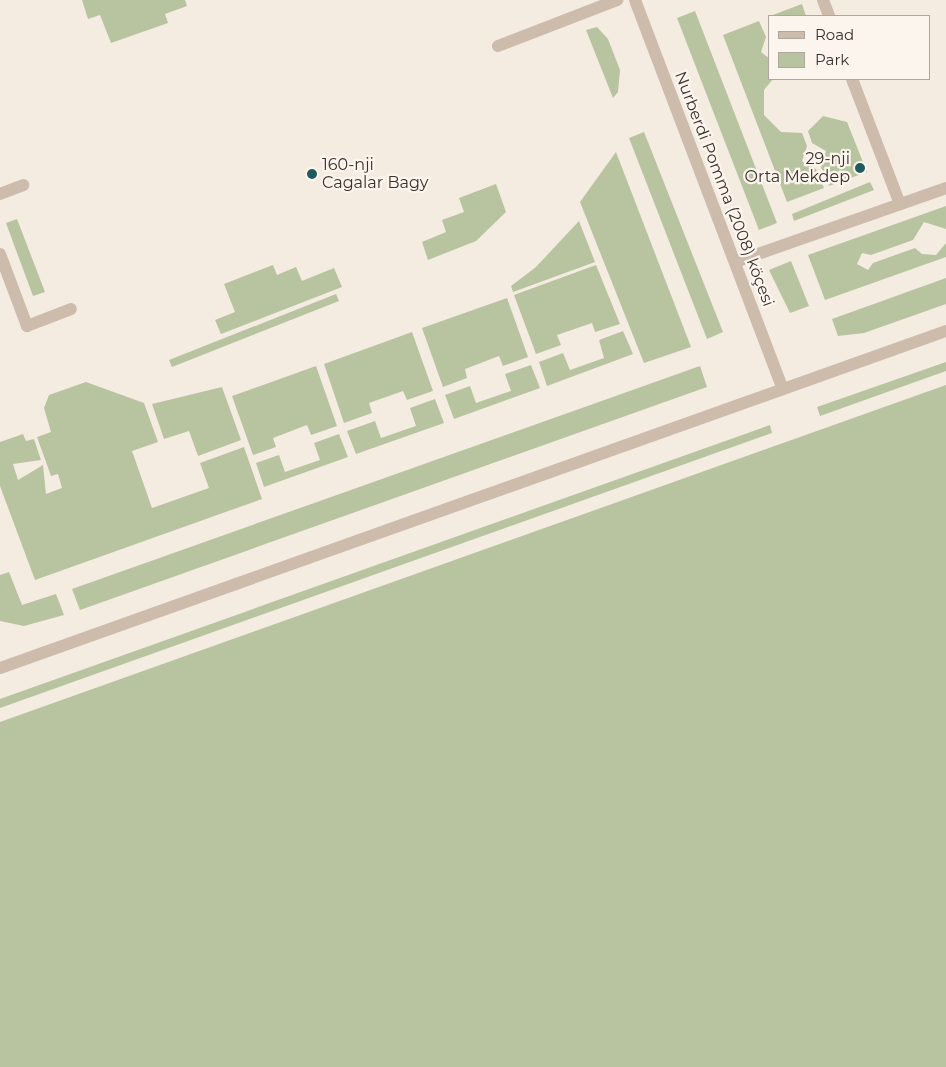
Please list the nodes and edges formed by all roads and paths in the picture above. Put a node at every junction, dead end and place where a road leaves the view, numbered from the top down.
1 (617, 0) edge
2 (635, 0) edge
3 (822, 0) edge
4 (829, 15) edge
5 (498, 46) dead end
6 (852, 80) edge
7 (23, 185) dead end
8 (946, 188) edge
9 (0, 194) edge
10 (900, 204) junction
11 (0, 254) edge
12 (735, 262) junction
13 (71, 309) dead end
14 (946, 332) edge
15 (783, 390) junction
16 (0, 668) edge

1 - 5 street
2 - 12 street, Nurberdi Pomma (2008) köçesi
3 - 4 street
6 - 10 street
7 - 9 street
8 - 10 street
10 - 12 street
11 - 13 street
12 - 15 street, Nurberdi Pomma (2008) köçesi
14 - 15 street
15 - 16 street

